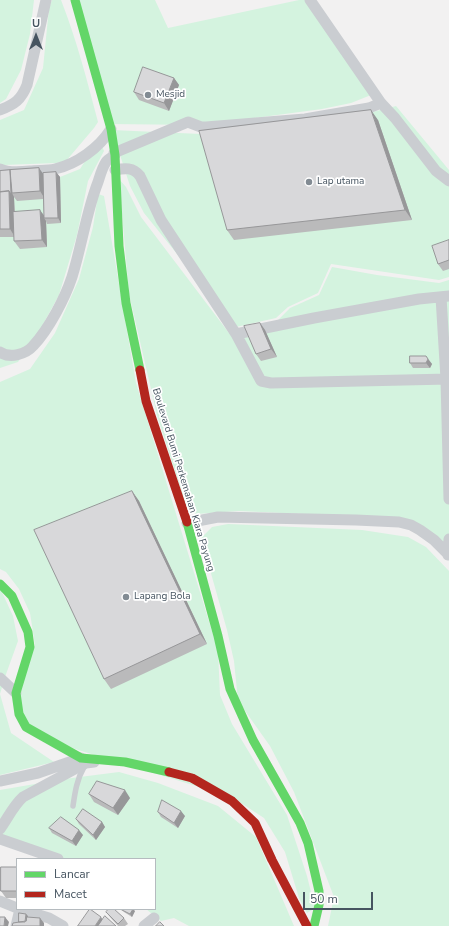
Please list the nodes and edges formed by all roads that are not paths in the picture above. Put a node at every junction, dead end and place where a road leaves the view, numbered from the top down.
1 (46, 0) edge
2 (75, 0) edge
3 (310, 0) edge
4 (380, 103) junction
5 (0, 110) edge
6 (111, 129) junction
7 (115, 154) junction
8 (0, 169) edge
9 (115, 170) junction
10 (449, 181) edge
11 (445, 297) edge
12 (236, 334) junction
13 (0, 352) edge
14 (447, 379) edge
15 (449, 499) edge
16 (187, 523) junction
17 (449, 539) edge
18 (449, 555) edge
19 (0, 584) edge
20 (0, 678) edge
21 (16, 693) junction
22 (105, 760) joint
23 (84, 761) junction
24 (0, 781) edge
25 (73, 806) dead end
26 (0, 829) edge
27 (0, 839) edge
28 (55, 858) edge
29 (0, 898) edge
30 (16, 907) edge
31 (19, 910) edge
32 (22, 910) edge
33 (154, 918) dead end
34 (16, 926) edge
35 (63, 926) edge
36 (144, 926) edge
37 (307, 926) edge
38 (314, 926) edge

1 - 5 street
2 - 6 street, Boulevard Bumi Perkemahan Kiara Payung
3 - 4 street
4 - 7 street
4 - 10 street
6 - 7 street, Boulevard Bumi Perkemahan Kiara Payung
6 - 8 street
7 - 9 street, Boulevard Bumi Perkemahan Kiara Payung
7 - 13 street
9 - 12 street
9 - 16 street, Boulevard Bumi Perkemahan Kiara Payung
11 - 12 street
11 - 14 street
12 - 14 street
14 - 15 street
16 - 18 street
16 - 38 street, Boulevard Bumi Perkemahan Kiara Payung
17 - 18 street
19 - 21 street
20 - 21 street
21 - 23 street
22 - 23 street
22 - 37 street
23 - 24 street
23 - 25 lane
23 - 26 street
27 - 28 street
29 - 30 street
31 - 34 street
32 - 35 street
33 - 36 street

